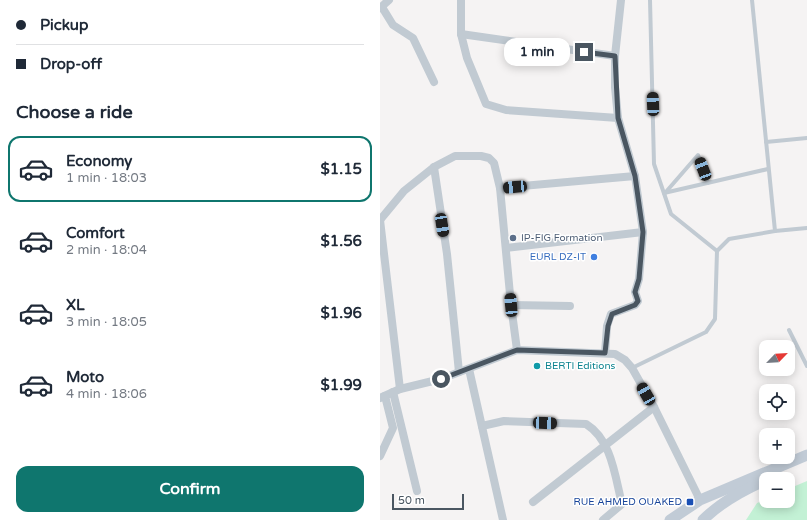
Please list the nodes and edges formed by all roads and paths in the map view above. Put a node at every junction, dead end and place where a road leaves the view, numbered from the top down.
1 (389, 0) edge
2 (461, 0) edge
3 (621, 0) edge
4 (650, 0) edge
5 (752, 0) edge
6 (381, 7) edge
7 (461, 34) junction
8 (615, 56) junction
9 (434, 82) dead end
10 (618, 118) junction
11 (807, 138) edge
12 (766, 142) junction
13 (434, 167) junction
14 (768, 169) junction
15 (635, 176) junction
16 (708, 183) junction
17 (500, 188) junction
18 (664, 193) junction
19 (380, 220) edge
20 (807, 228) edge
21 (775, 231) junction
22 (643, 232) junction
23 (506, 248) junction
24 (716, 251) junction
25 (511, 305) junction
26 (570, 306) dead end
27 (789, 330) dead end
28 (517, 350) junction
29 (605, 353) junction
30 (807, 366) edge
31 (632, 368) junction
32 (468, 369) junction
33 (459, 372) junction
34 (397, 390) junction
35 (383, 397) edge
36 (654, 407) junction
37 (482, 426) junction
38 (605, 444) junction
39 (807, 455) edge
40 (380, 456) edge
41 (807, 462) edge
42 (783, 472) edge
43 (759, 483) edge
44 (417, 491) dead end
45 (700, 500) junction
46 (533, 502) dead end
47 (705, 518) edge
48 (503, 520) edge
49 (603, 520) edge
50 (670, 520) edge

1 - 6 street
2 - 7 street
3 - 8 street
4 - 18 lane
5 - 12 lane
6 - 9 street
7 - 8 street
7 - 10 street
8 - 10 street
10 - 15 street
11 - 12 lane
12 - 14 lane
13 - 17 street
13 - 19 street
13 - 33 street
14 - 16 lane
14 - 21 lane
15 - 17 street
15 - 22 street
16 - 18 lane
16 - 18 lane
17 - 23 street
18 - 24 lane
19 - 34 street
20 - 21 lane
21 - 24 lane
22 - 23 street
22 - 29 street
23 - 25 street
24 - 31 lane
25 - 26 street
25 - 28 street
27 - 30 lane
28 - 29 street
28 - 32 street
29 - 31 street
31 - 36 street
32 - 33 street
32 - 37 street
33 - 34 street
34 - 35 street
34 - 44 street
35 - 40 street
36 - 38 street
36 - 45 street
37 - 38 street
37 - 48 street
38 - 46 street
38 - 49 street
39 - 45 main road
41 - 42 main road
43 - 47 main road
45 - 47 main road
45 - 50 main road

